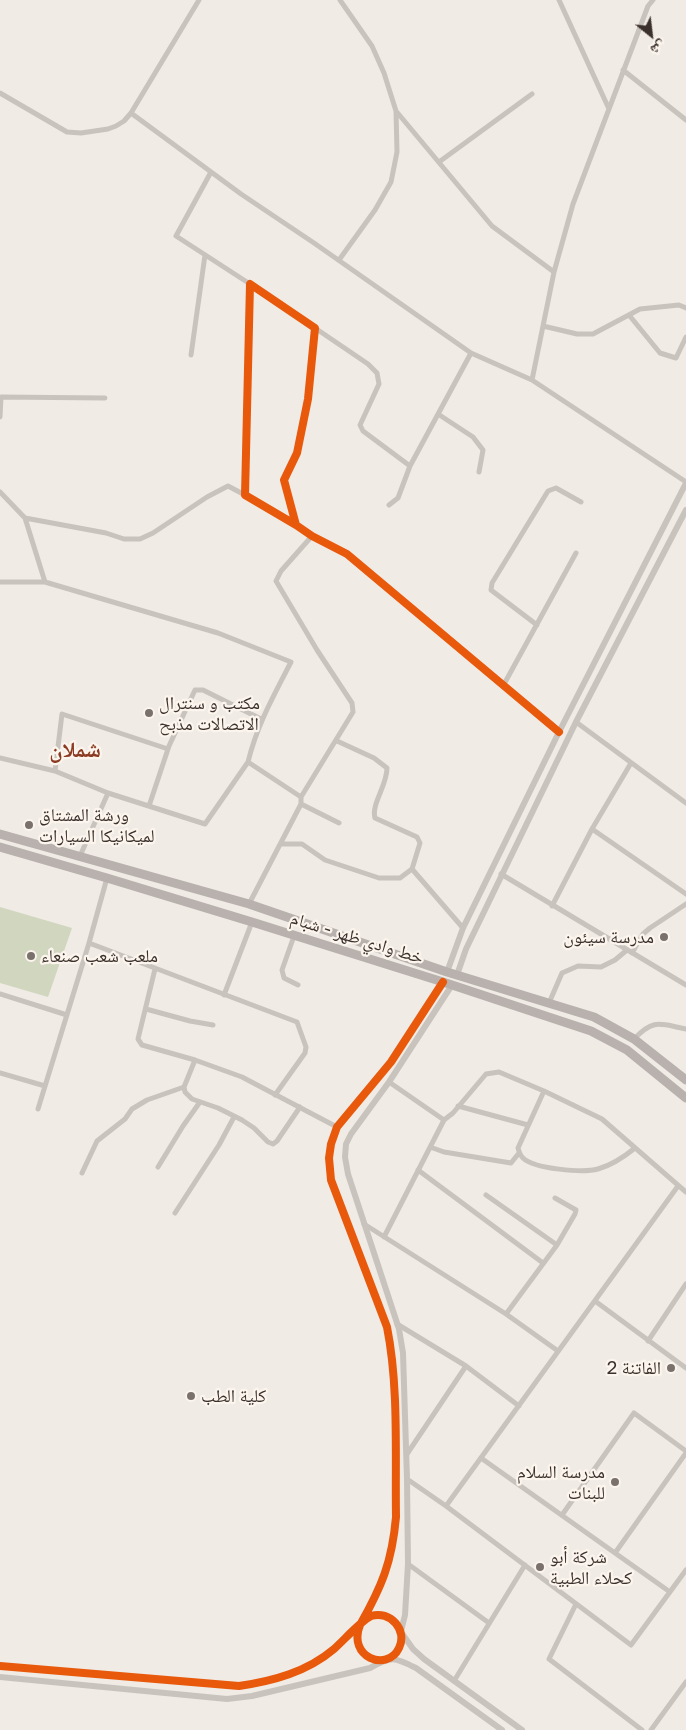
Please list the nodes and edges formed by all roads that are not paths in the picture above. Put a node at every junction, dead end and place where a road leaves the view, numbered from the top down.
1 (199, 0) edge
2 (340, 0) edge
3 (559, 0) edge
4 (653, 0) edge
5 (623, 70) junction
6 (0, 93) edge
7 (532, 94) dead end
8 (609, 109) junction
9 (396, 111) junction
10 (131, 112) junction
11 (686, 120) edge
12 (439, 162) junction
13 (211, 172) junction
14 (205, 255) junction
15 (339, 260) junction
16 (554, 272) junction
17 (250, 284) junction
18 (686, 308) edge
19 (629, 315) junction
20 (543, 326) junction
21 (315, 328) junction
22 (686, 337) edge
23 (471, 352) junction
24 (192, 355) dead end
25 (532, 380) junction
26 (105, 398) dead end
27 (438, 414) junction
28 (0, 418) edge
29 (410, 466) junction
30 (480, 472) dead end
31 (686, 482) edge
32 (0, 492) edge
33 (245, 494) junction
34 (581, 502) dead end
35 (389, 505) dead end
36 (686, 510) edge
37 (25, 518) junction
38 (296, 525) junction
39 (312, 536) junction
40 (576, 554) dead end
41 (0, 582) edge
42 (46, 582) junction
43 (537, 625) junction
44 (503, 686) junction
45 (261, 719) junction
46 (576, 722) junction
47 (559, 732) junction
48 (337, 741) junction
49 (168, 749) junction
50 (0, 758) edge
51 (248, 762) junction
52 (631, 763) junction
53 (55, 772) junction
54 (108, 794) junction
55 (301, 797) junction
56 (686, 803) edge
57 (301, 804) junction
58 (149, 806) junction
59 (339, 823) dead end
60 (592, 829) junction
61 (0, 834) edge
62 (281, 844) junction
63 (0, 848) edge
64 (80, 856) junction
65 (412, 868) junction
66 (501, 874) junction
67 (107, 878) junction
68 (686, 894) edge
69 (249, 904) junction
70 (686, 904) edge
71 (552, 906) junction
72 (252, 922) junction
73 (463, 928) junction
74 (294, 936) junction
75 (89, 943) junction
76 (629, 952) junction
77 (155, 969) junction
78 (447, 972) junction
79 (457, 975) junction
80 (443, 982) junction
81 (298, 985) dead end
82 (452, 985) junction
83 (686, 985) edge
84 (0, 994) edge
85 (224, 995) junction
86 (549, 1003) junction
87 (146, 1009) junction
88 (67, 1015) junction
89 (213, 1025) dead end
90 (686, 1029) edge
91 (634, 1039) junction
92 (195, 1060) junction
93 (0, 1073) edge
94 (686, 1080) edge
95 (389, 1082) junction
96 (44, 1086) junction
97 (184, 1087) junction
98 (544, 1092) junction
99 (275, 1095) junction
100 (686, 1098) edge
101 (200, 1102) junction
102 (458, 1106) junction
103 (300, 1108) junction
104 (38, 1109) dead end
105 (234, 1117) junction
106 (444, 1120) junction
107 (528, 1125) junction
108 (337, 1127) junction
109 (430, 1147) junction
110 (635, 1148) junction
111 (519, 1153) junction
112 (158, 1167) dead end
113 (418, 1170) junction
114 (82, 1173) dead end
115 (678, 1186) junction
116 (686, 1192) edge
117 (486, 1195) dead end
118 (555, 1198) dead end
119 (176, 1213) dead end
120 (364, 1224) junction
121 (384, 1237) junction
122 (557, 1245) junction
123 (543, 1263) junction
124 (685, 1287) edge
125 (595, 1301) junction
126 (506, 1314) junction
127 (397, 1324) junction
128 (648, 1340) junction
129 (558, 1351) junction
130 (466, 1366) junction
131 (686, 1368) edge
132 (518, 1406) junction
133 (686, 1452) edge
134 (407, 1454) junction
135 (481, 1458) junction
136 (407, 1479) junction
137 (446, 1506) junction
138 (562, 1515) junction
139 (615, 1553) junction
140 (408, 1564) junction
141 (524, 1565) junction
142 (686, 1570) edge
143 (670, 1592) junction
144 (576, 1604) junction
145 (489, 1624) junction
146 (360, 1625) junction
147 (401, 1631) junction
148 (387, 1659) junction
149 (0, 1666) edge
150 (0, 1677) edge
151 (454, 1681) junction
152 (685, 1686) edge
153 (502, 1730) edge
154 (522, 1730) edge
155 (642, 1730) edge
156 (651, 1730) edge

1 - 10 street
2 - 9 street
3 - 8 street
4 - 5 street
5 - 8 street
5 - 11 street
6 - 10 street
7 - 12 street
8 - 16 street
9 - 12 street
9 - 15 street
10 - 13 street
12 - 16 street
13 - 14 street
13 - 15 street
14 - 17 street
14 - 24 street
15 - 23 street
16 - 20 street
17 - 21 street
17 - 33 street
18 - 19 street
19 - 20 street
19 - 22 street
20 - 25 street
21 - 29 street
21 - 38 street
23 - 25 street
23 - 27 street
25 - 31 street
26 - 28 street
27 - 29 street
27 - 30 street
29 - 35 street
31 - 47 street
32 - 37 street
33 - 37 street
33 - 38 street
34 - 43 street
36 - 46 street
37 - 42 street
38 - 39 street
39 - 44 street
39 - 48 street
40 - 43 street
41 - 42 street
42 - 45 street
43 - 44 street
44 - 47 street
45 - 49 street
45 - 51 street
46 - 52 street
46 - 66 street
47 - 73 street
48 - 55 street
48 - 65 street
49 - 53 street
49 - 58 street
50 - 53 street
51 - 55 street
51 - 58 street
52 - 56 street
52 - 60 street
53 - 54 street
54 - 58 street
54 - 64 street
55 - 57 street
57 - 59 street
57 - 62 street
60 - 68 street
60 - 71 street
61 - 64 main road, خط وادي ظهر - شبام
62 - 65 street
62 - 69 street
63 - 67 main road, خط وادي ظهر - شبام
64 - 69 main road, خط وادي ظهر - شبام
65 - 73 street
66 - 71 street
66 - 79 street
67 - 72 main road, خط وادي ظهر - شبام
67 - 75 street
69 - 78 main road, خط وادي ظهر - شبام
70 - 76 street
71 - 76 street
72 - 74 main road, خط وادي ظهر - شبام
72 - 85 street
73 - 78 street
74 - 80 main road, خط وادي ظهر - شبام
74 - 81 street
75 - 77 street
75 - 88 street
76 - 83 street
76 - 86 street
77 - 85 street
77 - 87 street
78 - 79 main road, خط وادي ظهر - شبام
78 - 80 main road
79 - 82 main road
79 - 86 main road, خط وادي ظهر - شبام
80 - 82 main road, خط وادي ظهر - شبام
80 - 108 street
82 - 95 street
82 - 100 main road, خط وادي ظهر - شبام
84 - 88 street
85 - 99 street
86 - 91 main road, خط وادي ظهر - شبام
87 - 89 street
87 - 92 street
88 - 96 street
90 - 91 street
91 - 94 main road, خط وادي ظهر - شبام
92 - 97 street
92 - 99 street
93 - 96 street
95 - 106 street
95 - 120 street
96 - 104 street
97 - 101 street
97 - 114 street
98 - 102 street
98 - 107 street
98 - 110 street
99 - 103 street
101 - 105 street
101 - 112 street
102 - 106 street
102 - 107 street
103 - 105 street
103 - 108 street
105 - 119 street
106 - 109 street
107 - 111 street
108 - 146 street
109 - 111 street
109 - 113 street
110 - 111 street
110 - 115 street
113 - 121 street
113 - 123 street
115 - 116 street
115 - 125 street
117 - 122 street
118 - 122 street
120 - 121 street
120 - 127 street
121 - 126 street
122 - 123 street
123 - 126 street
124 - 128 street
125 - 128 street
125 - 129 street
126 - 129 street
127 - 130 street
127 - 134 street
128 - 131 street
129 - 132 street
130 - 132 street
130 - 134 street
132 - 135 street
133 - 138 street
133 - 139 street
134 - 136 street
135 - 137 street
135 - 138 street
136 - 137 street
136 - 140 street
137 - 141 street
138 - 139 street
139 - 143 street
140 - 145 street
140 - 147 street
141 - 144 street
141 - 145 street
142 - 143 street
143 - 144 street
144 - 155 street
145 - 151 street
146 - 147 street
146 - 148 street
146 - 149 street
147 - 148 street
147 - 151 street
148 - 150 street
148 - 153 street
151 - 154 street
152 - 156 street

